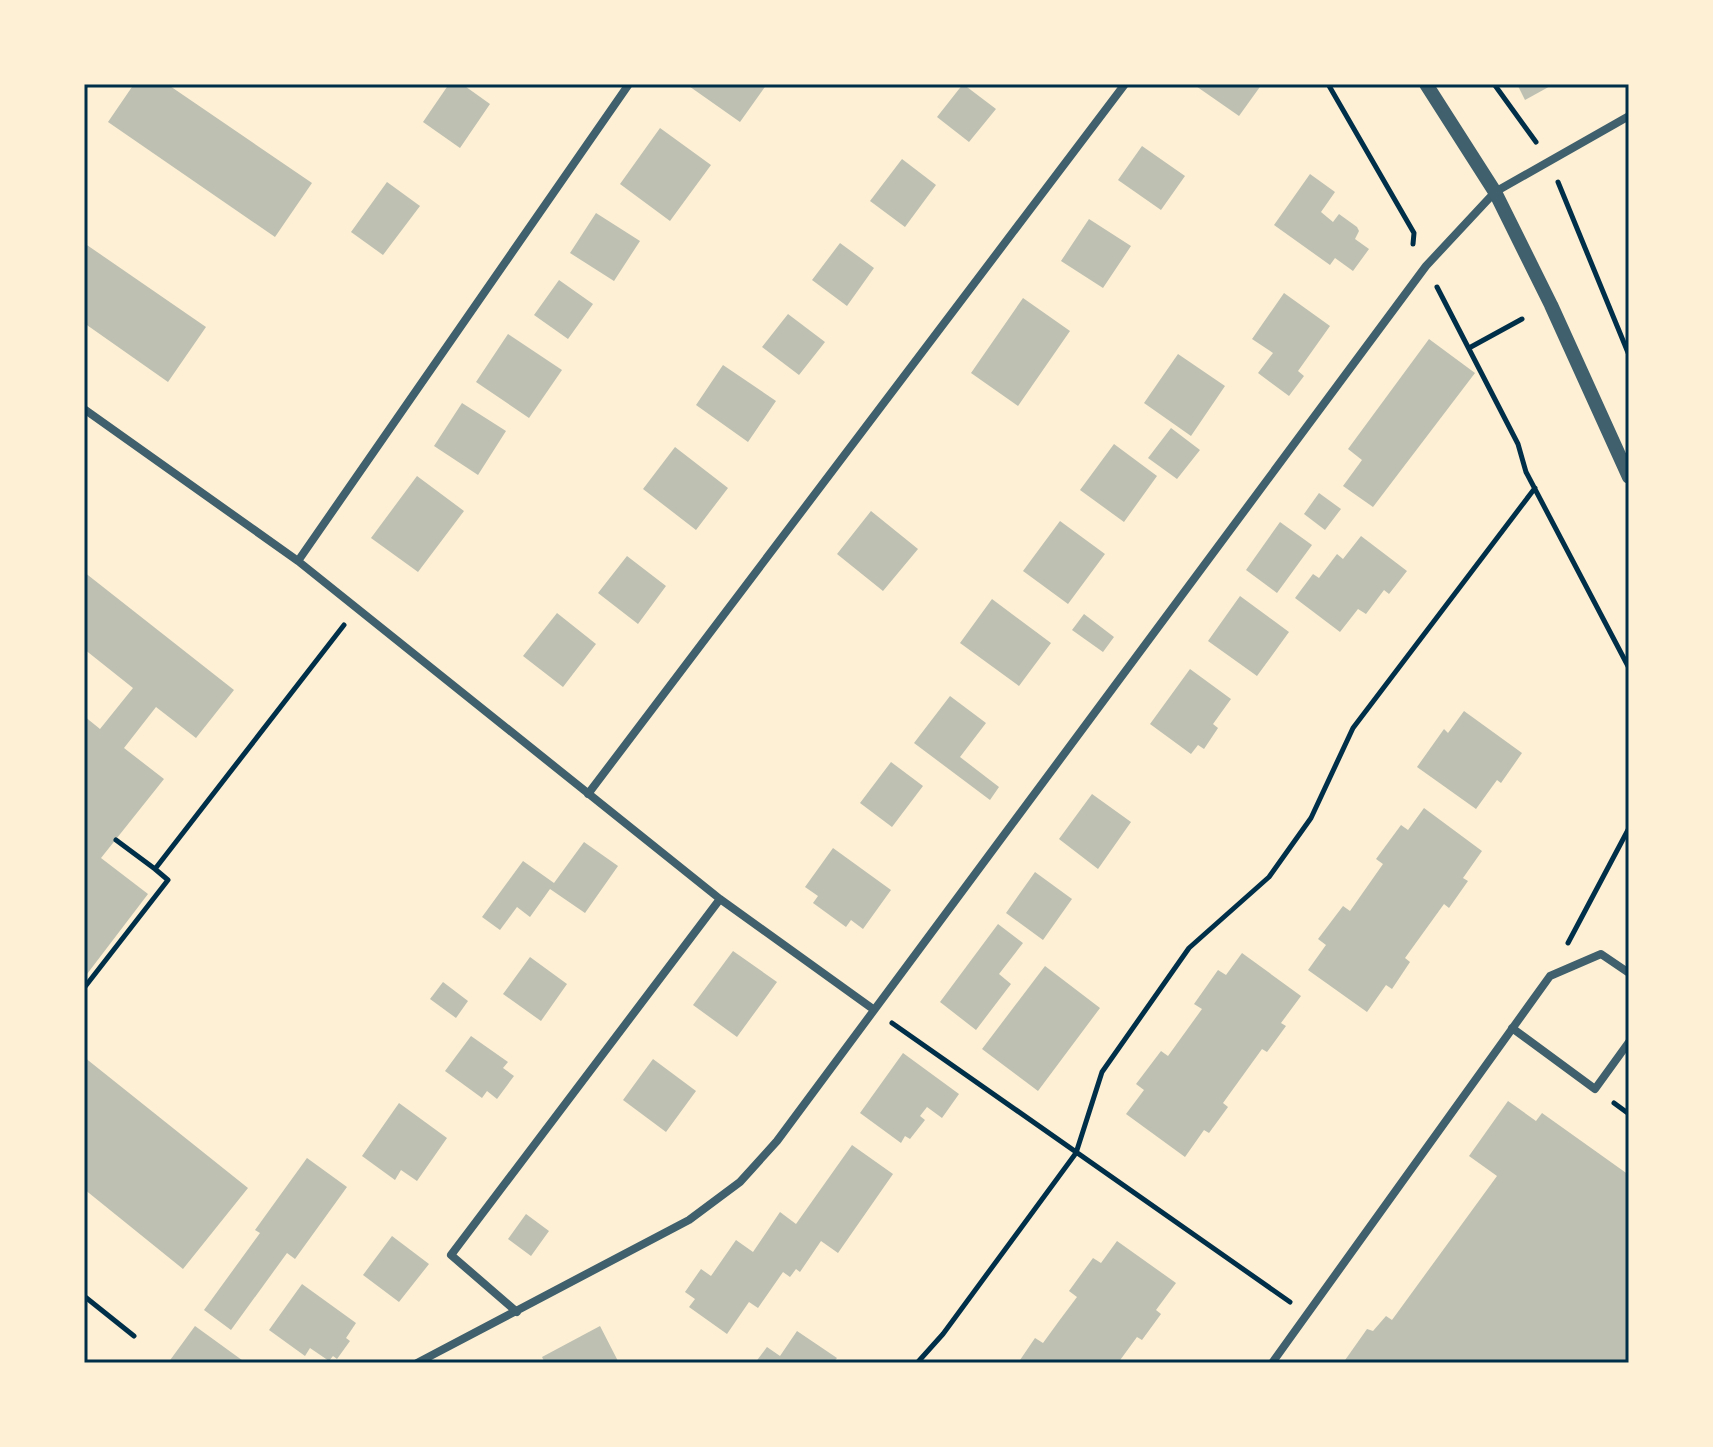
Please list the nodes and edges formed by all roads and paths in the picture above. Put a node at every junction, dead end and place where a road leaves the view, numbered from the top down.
1 (629, 84) edge
2 (1125, 84) edge
3 (1328, 84) edge
4 (1426, 84) edge
5 (1494, 84) edge
6 (1629, 116) edge
7 (1549, 161) junction
8 (1495, 192) junction
9 (1426, 266) junction
10 (1522, 319) dead end
11 (1469, 348) junction
12 (1629, 355) edge
13 (84, 409) edge
14 (1629, 477) edge
15 (1535, 488) junction
16 (298, 561) junction
17 (356, 609) junction
18 (1629, 668) edge
19 (588, 794) junction
20 (1629, 828) edge
21 (116, 840) dead end
22 (155, 869) junction
23 (720, 899) junction
24 (1629, 973) edge
25 (1550, 976) junction
26 (84, 988) edge
27 (873, 1009) junction
28 (1512, 1028) junction
29 (1629, 1042) edge
30 (1076, 1153) junction
31 (84, 1296) edge
32 (517, 1312) junction
33 (1307, 1314) junction
34 (134, 1336) dead end
35 (417, 1363) edge
36 (917, 1363) edge
37 (1272, 1363) edge

1 - 16 street
2 - 19 street
3 - 9 path
4 - 8 street
5 - 7 path
6 - 7 street
7 - 8 street
7 - 12 path
8 - 9 street
8 - 14 street
9 - 11 path
9 - 27 street
10 - 11 path
11 - 15 path
13 - 16 street
15 - 18 path
15 - 30 path
16 - 17 street
17 - 19 street
17 - 22 path
19 - 23 street
20 - 25 path
21 - 22 path
22 - 26 path
23 - 27 street
23 - 32 street
24 - 25 street
25 - 28 street
27 - 30 path
27 - 32 street
28 - 29 street
28 - 33 street
30 - 33 path
30 - 36 path
31 - 34 path
32 - 35 street
33 - 37 street

